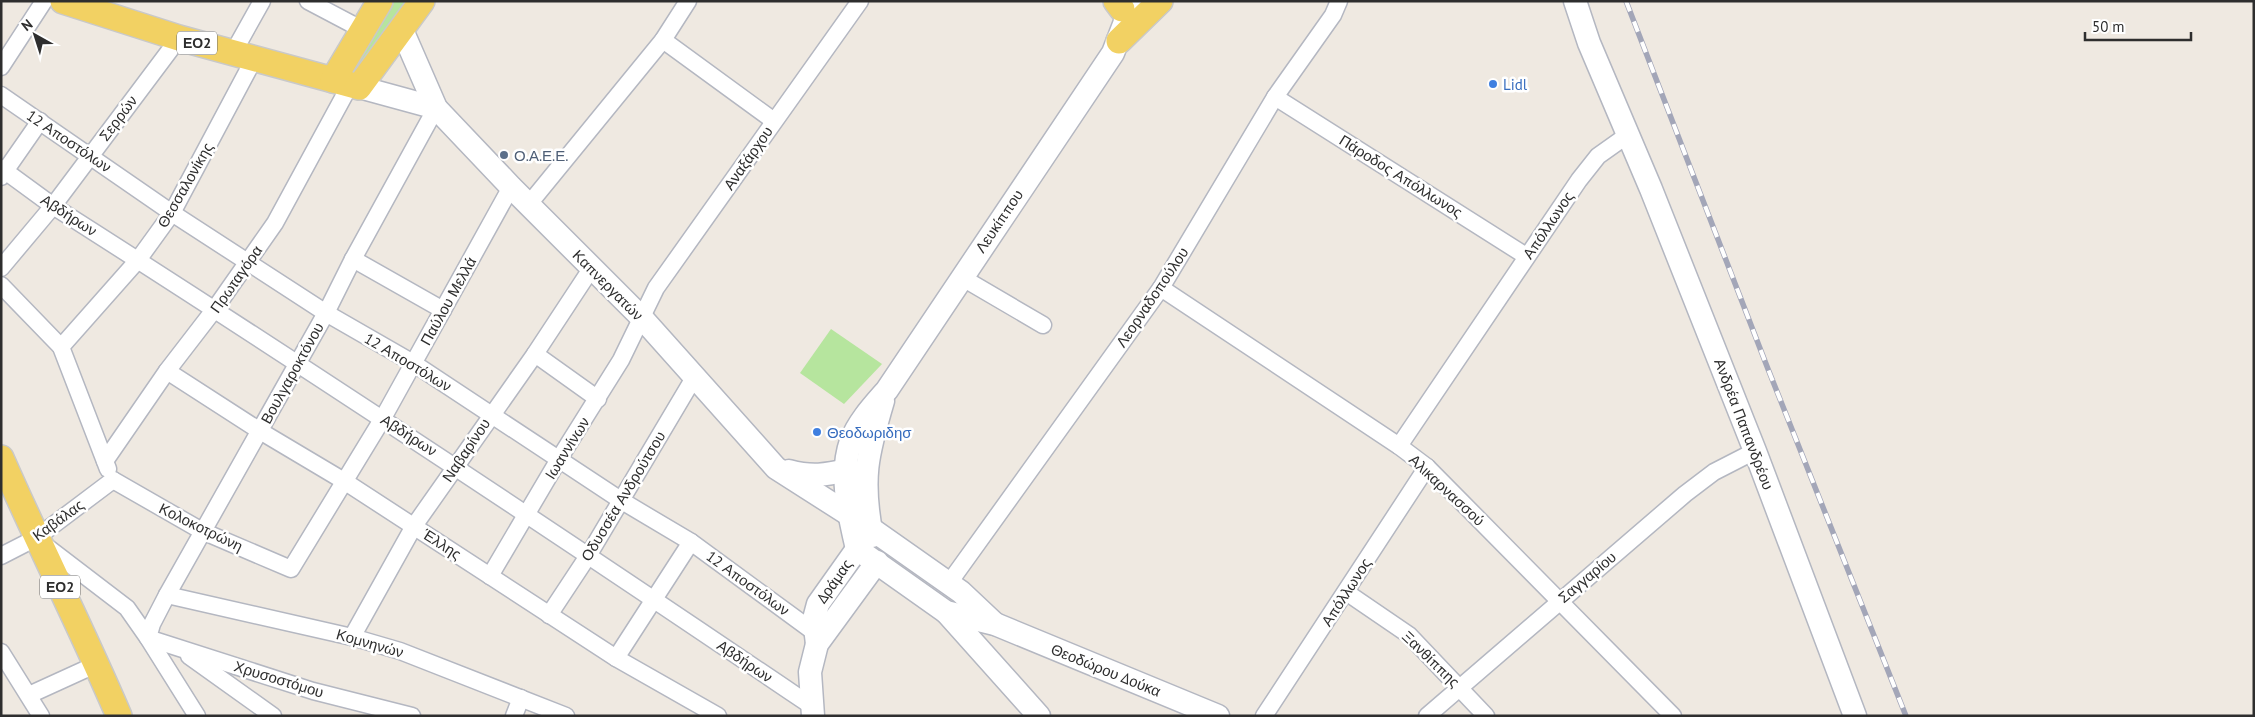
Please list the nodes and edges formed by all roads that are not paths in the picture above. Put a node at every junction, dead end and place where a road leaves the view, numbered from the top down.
1 (44, 1) edge
2 (63, 1) edge
3 (262, 1) edge
4 (308, 1) edge
5 (380, 1) edge
6 (422, 1) edge
7 (688, 1) edge
8 (860, 1) edge
9 (1160, 1) edge
10 (1339, 1) edge
11 (1575, 1) edge
12 (1123, 3) edge
13 (363, 30) junction
14 (402, 30) junction
15 (179, 38) junction
16 (663, 40) junction
17 (1116, 47) junction
18 (244, 56) junction
19 (1, 67) edge
20 (347, 84) junction
21 (1, 95) edge
22 (1275, 97) junction
23 (436, 108) junction
24 (40, 121) junction
25 (774, 122) junction
26 (1629, 134) junction
27 (90, 155) junction
28 (3, 172) edge
29 (511, 187) junction
30 (528, 204) junction
31 (53, 206) junction
32 (172, 213) junction
33 (1526, 256) junction
34 (353, 259) junction
35 (138, 260) junction
36 (249, 262) junction
37 (1, 268) edge
38 (591, 269) junction
39 (961, 277) junction
40 (1, 285) edge
41 (1161, 288) junction
42 (214, 310) junction
43 (443, 310) junction
44 (326, 313) junction
45 (642, 318) junction
46 (1042, 325) dead end
47 (62, 347) junction
48 (535, 354) junction
49 (298, 363) junction
50 (413, 363) junction
51 (167, 370) junction
52 (695, 376) junction
53 (886, 390) junction
54 (598, 399) junction
55 (491, 414) junction
56 (383, 418) junction
57 (260, 431) junction
58 (1399, 446) junction
59 (1755, 451) junction
60 (1, 458) edge
61 (559, 459) junction
62 (105, 461) junction
63 (456, 466) junction
64 (1427, 467) junction
65 (776, 468) junction
66 (847, 470) junction
67 (113, 480) junction
68 (344, 481) junction
69 (622, 501) junction
70 (849, 514) junction
71 (526, 516) junction
72 (414, 526) junction
73 (870, 528) junction
74 (202, 531) junction
75 (36, 538) junction
76 (691, 542) junction
77 (857, 549) junction
78 (1, 556) edge
79 (588, 556) junction
80 (877, 562) junction
81 (291, 569) joint
82 (490, 576) junction
83 (949, 583) junction
84 (1346, 592) junction
85 (167, 595) junction
86 (653, 599) junction
87 (1559, 600) junction
88 (946, 612) junction
89 (549, 615) junction
90 (995, 624) junction
91 (352, 637) junction
92 (148, 638) junction
93 (816, 638) junction
94 (175, 646) junction
95 (1, 652) edge
96 (616, 658) junction
97 (97, 664) junction
98 (1460, 687) junction
99 (29, 695) junction
100 (521, 698) junction
101 (813, 712) edge
102 (41, 716) edge
103 (119, 716) edge
104 (197, 716) edge
105 (273, 716) edge
106 (412, 716) edge
107 (514, 716) edge
108 (566, 716) edge
109 (718, 716) edge
110 (1040, 716) edge
111 (1218, 716) edge
112 (1264, 716) edge
113 (1427, 716) edge
114 (1486, 716) edge
115 (1673, 716) edge
116 (1855, 716) edge

1 - 19 street
2 - 15 main road, ΕΟ2
3 - 18 street, Θεσσαλονίκης
4 - 13 street
5 - 13 main road
6 - 14 main road
7 - 16 street
8 - 25 street, Αναξάρχου
9 - 17 main road
10 - 22 street, Λεορναδοπούλου
11 - 26 street
12 - 17 street, Λευκίππου
13 - 20 main road
14 - 20 main road
14 - 23 street
15 - 18 main road, ΕΟ2
15 - 27 street, Σερρών
16 - 25 street
16 - 30 street
17 - 39 street, Λευκίππου
18 - 20 main road, ΕΟ2
18 - 32 street, Θεσσαλονίκης
20 - 23 street
20 - 36 street, Πρωταγόρα
21 - 24 street, 12 Αποστόλων
22 - 33 street, Πάροδος Απόλλωνος
22 - 41 street, Λεορναδοπούλου
23 - 29 street, Καπνεργατών
23 - 34 street, Βουλγαροκτόνου
24 - 27 street, 12 Αποστόλων
24 - 28 street
25 - 45 street, Αναξάρχου
26 - 33 street, Απόλλωνος
26 - 59 street, Ανδρέα Παπανδρέου
27 - 31 street, Σερρών
27 - 32 street, 12 Αποστόλων
28 - 31 street, Αβδήρων
29 - 30 street, Καπνεργατών
29 - 43 street, Παύλου Μελλά
30 - 38 street, Καπνεργατών
31 - 35 street, Αβδήρων
31 - 37 street, Σερρών
32 - 35 street, Θεσσαλονίκης
32 - 36 street, 12 Αποστόλων
33 - 58 street, Απόλλωνος
34 - 43 street
34 - 44 street, Βουλγαροκτόνου
35 - 42 street, Αβδήρων
35 - 47 street, Θεσσαλονίκης
36 - 42 street, Πρωταγόρα
36 - 44 street, 12 Αποστόλων
38 - 45 street, Καπνεργατών
38 - 48 street, Ναβαρίνου
39 - 46 street
39 - 53 street, Λευκίππου
40 - 47 street
41 - 58 street, Αλικαρνασσού
41 - 83 street, Λεορναδοπούλου
42 - 49 street, Αβδήρων
42 - 51 street, Πρωταγόρα
43 - 50 street, Παύλου Μελλά
44 - 49 street, Βουλγαροκτόνου
44 - 50 street, 12 Αποστόλων
45 - 52 street, Καπνεργατών
45 - 54 street, Ιωαννίνων
47 - 62 street
48 - 54 street
48 - 55 street, Ναβαρίνου
49 - 56 street, Αβδήρων
49 - 57 street, Βουλγαροκτόνου
50 - 55 street, 12 Αποστόλων
50 - 56 street, Παύλου Μελλά
51 - 57 street, Έλλης
51 - 62 street, Πρωταγόρα
52 - 65 street, Καπνεργατών
52 - 69 street, Οδυσσέα Ανδρούτσου
53 - 66 street, Λευκίππου
53 - 73 street, Λευκίππου
54 - 61 street, Ιωαννίνων
55 - 61 street, 12 Αποστόλων
55 - 63 street, Ναβαρίνου
56 - 63 street, Αβδήρων
56 - 68 street, Παύλου Μελλά
57 - 68 street, Έλλης
57 - 74 street, Βουλγαροκτόνου
58 - 64 street, Αλικαρνασσού
59 - 87 street, Σαγγαρίου
59 - 116 street, Ανδρέα Παπανδρέου
60 - 75 main road, ΕΟ2
61 - 69 street, 12 Αποστόλων
61 - 71 street, Ιωαννίνων
62 - 67 street
63 - 71 street, Αβδήρων
63 - 72 street, Ναβαρίνου
64 - 84 street, Απόλλωνος
64 - 87 street, Αλικαρνασσού
65 - 66 street
65 - 70 street, Καπνεργατών
66 - 70 street, Λευκίππου
67 - 74 street, Κολοκοτρώνη
67 - 75 street, Καβάλας
68 - 72 street, Έλλης
68 - 81 street, Παύλου Μελλά
69 - 76 street, 12 Αποστόλων
69 - 79 street, Οδυσσέα Ανδρούτσου
70 - 73 street, Καπνεργατών
70 - 77 street, Λευκίππου
71 - 79 street, Αβδήρων
71 - 82 street, Ιωαννίνων
72 - 82 street, Έλλης
72 - 91 street, Ναβαρίνου
73 - 80 street, Λευκίππου
73 - 83 street, Θεοδώρου Δούκα
74 - 81 street, Κολοκοτρώνη
74 - 85 street, Βουλγαροκτόνου
75 - 78 street, Καβάλας
75 - 92 street
75 - 97 main road, ΕΟ2
76 - 86 street
76 - 93 street, 12 Αποστόλων
77 - 80 street, Θεοδώρου Δούκα
77 - 93 street, Δράμας
79 - 86 street, Αβδήρων
79 - 89 street, Οδυσσέα Ανδρούτσου
80 - 88 street, Θεοδώρου Δούκα
80 - 93 street, Δράμας
82 - 89 street, Έλλης
83 - 90 street, Θεοδώρου Δούκα
84 - 98 street, Ξανθίππης
84 - 112 street, Απόλλωνος
85 - 91 street, Κομνηνών
85 - 92 street, Βουλγαροκτόνου
86 - 96 street
86 - 101 street, Αβδήρων
87 - 98 street, Σαγγαρίου
87 - 115 street, Αλικαρνασσού
88 - 90 street, Θεοδώρου Δούκα
88 - 110 street
89 - 96 street, Έλλης
90 - 111 street, Θεοδώρου Δούκα
91 - 100 street, Κομνηνών
92 - 94 street, Χρυσοστόμου
92 - 104 street
93 - 101 street, Δράμας
94 - 105 street
94 - 106 street, Χρυσοστόμου
95 - 99 street
96 - 109 street, Έλλης
97 - 99 street
97 - 103 main road, ΕΟ2
98 - 113 street, Σαγγαρίου
98 - 114 street, Ξανθίππης
99 - 102 street
100 - 107 street
100 - 108 street, Κομνηνών

